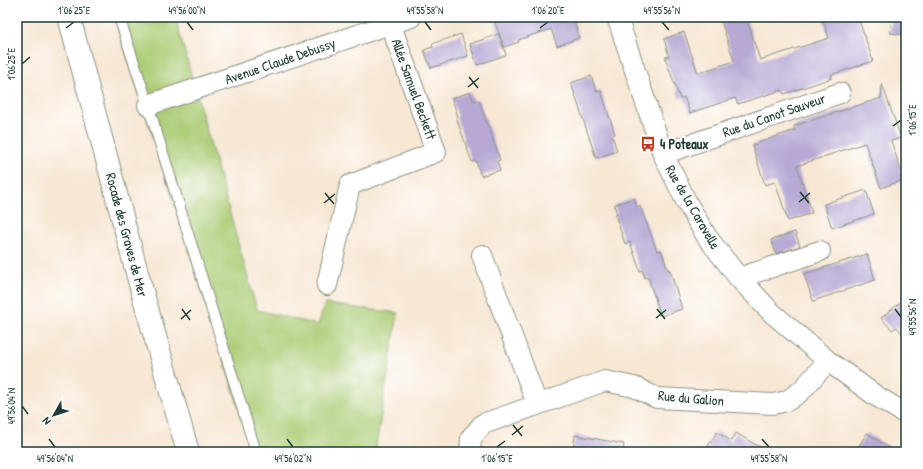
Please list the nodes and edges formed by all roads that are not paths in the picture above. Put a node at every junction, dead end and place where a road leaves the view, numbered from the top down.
1 (69, 17) edge
2 (119, 17) edge
3 (411, 17) edge
4 (617, 17) edge
5 (389, 21) edge
6 (840, 93) dead end
7 (148, 105) junction
8 (663, 154) junction
9 (820, 251) dead end
10 (482, 255) dead end
11 (739, 278) junction
12 (327, 285) dead end
13 (828, 361) junction
14 (537, 404) junction
15 (906, 414) edge
16 (188, 452) edge
17 (256, 452) edge
18 (470, 452) edge

1 - 16 main road, Rocade des Graves de Mer
2 - 7 lane
3 - 5 street, Avenue Claude Debussy
4 - 8 street, Rue de la Caravelle
5 - 7 street, Avenue Claude Debussy
5 - 12 street, Allée Samuel Beckett
6 - 8 street, Rue du Canot Sauveur
7 - 17 lane
8 - 11 street, Rue de la Caravelle
9 - 11 street
10 - 14 street
11 - 13 street, Rue de la Caravelle
13 - 14 street, Rue du Galion
13 - 15 street, Rue de la Caravelle
14 - 18 street, Rue du Galion

